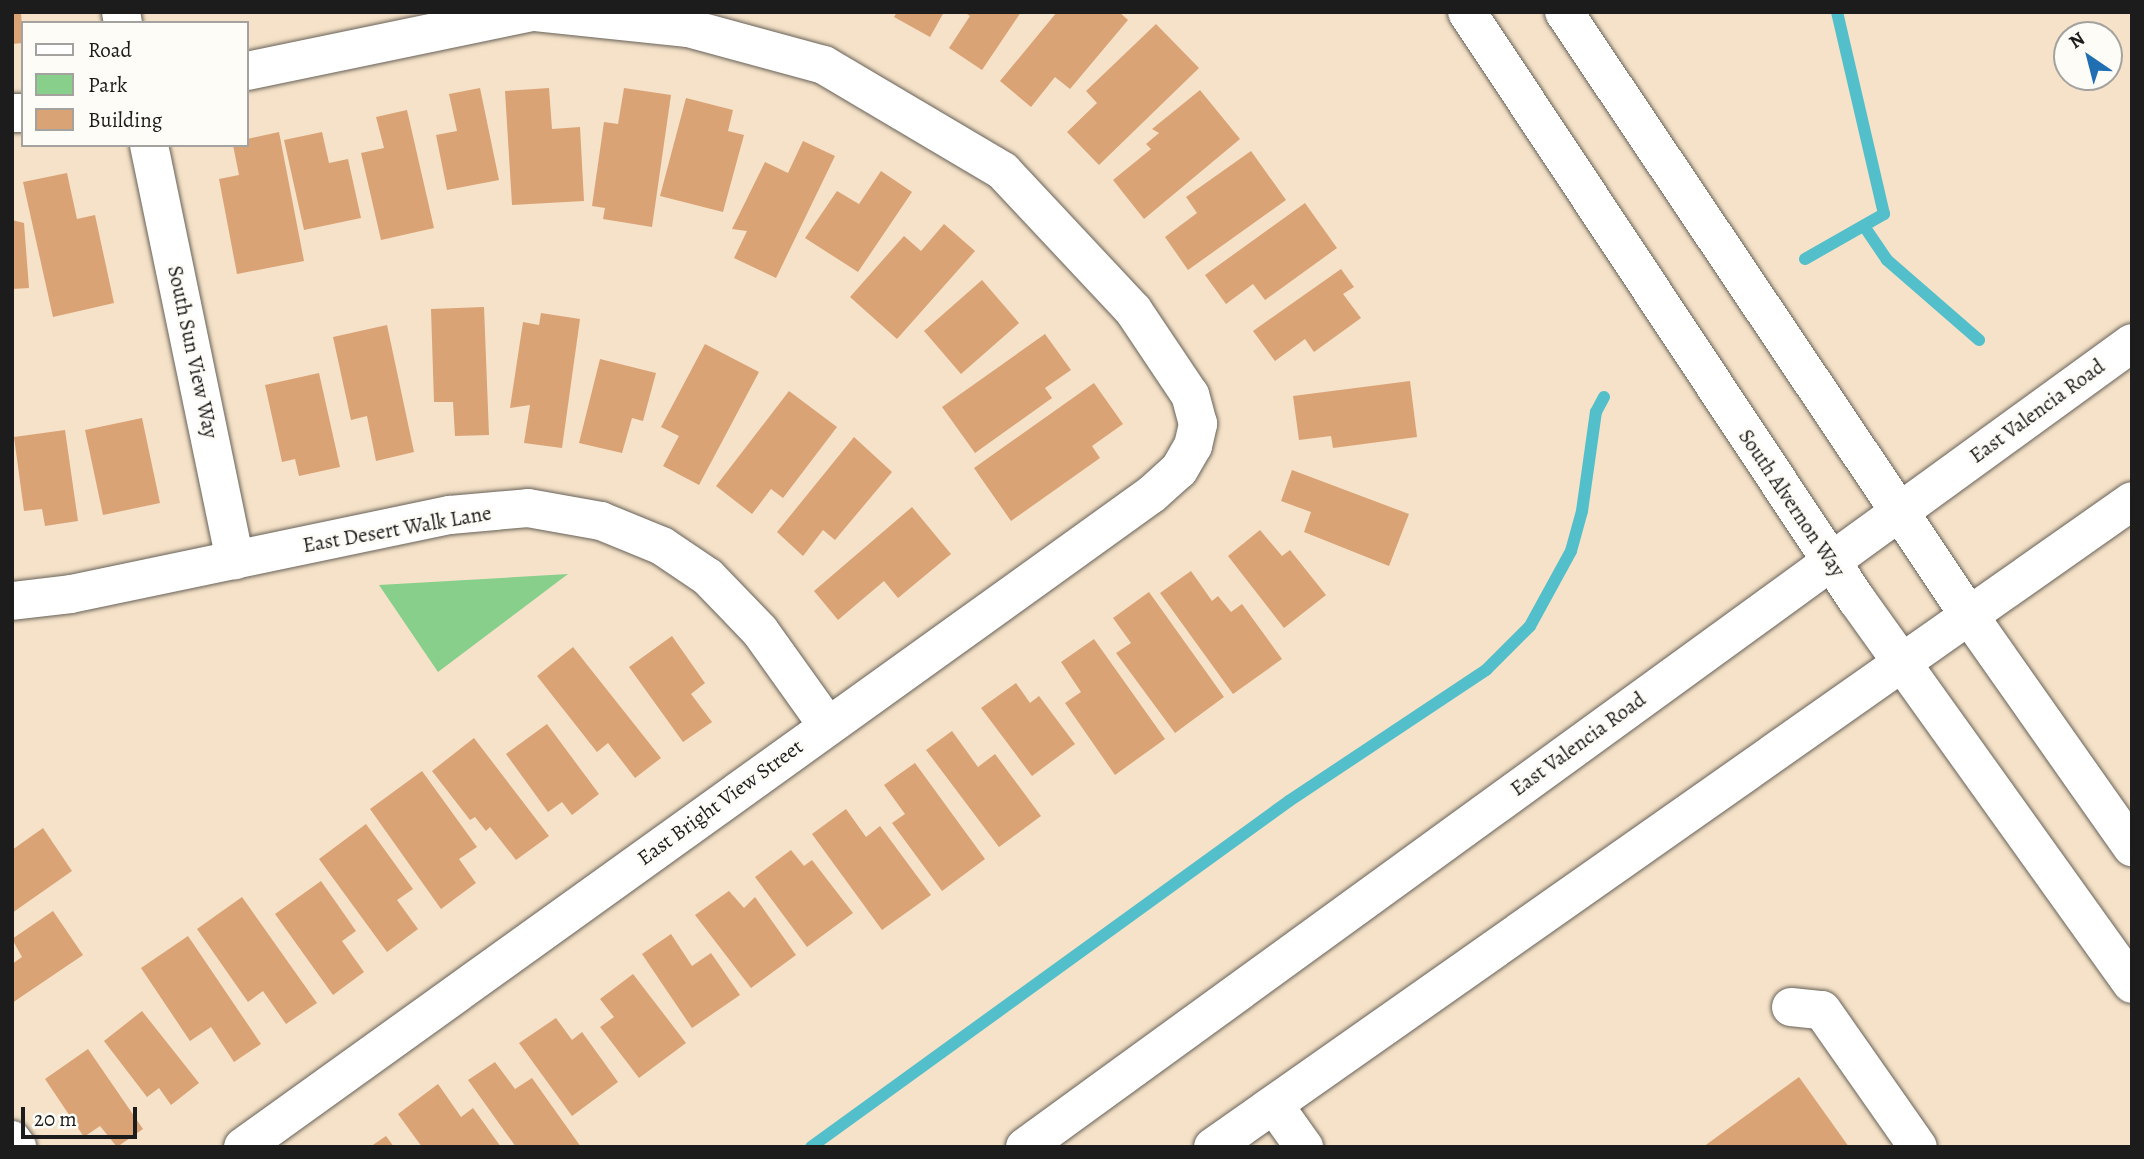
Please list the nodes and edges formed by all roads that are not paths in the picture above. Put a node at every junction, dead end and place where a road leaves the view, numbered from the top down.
1 (533, 12) edge
2 (1467, 12) edge
3 (1564, 12) edge
4 (248, 71) edge
5 (149, 147) edge
6 (2132, 343) edge
7 (2132, 501) edge
8 (1898, 510) junction
9 (1830, 559) junction
10 (235, 560) junction
11 (12, 601) edge
12 (1968, 614) junction
13 (1903, 661) junction
14 (827, 725) junction
15 (2132, 847) edge
16 (2132, 984) edge
17 (1791, 1007) dead end
18 (1274, 1105) junction
19 (12, 1140) edge
20 (17, 1147) edge
21 (243, 1147) edge
22 (1026, 1147) edge
23 (1213, 1147) edge
24 (1304, 1147) edge
25 (1918, 1147) edge

1 - 4 main road
1 - 14 main road, East Bright View Street
2 - 9 main road, South Alvernon Way
3 - 8 main road
5 - 10 main road, South Sun View Way
6 - 8 main road, East Valencia Road
7 - 12 main road
8 - 9 main road, East Valencia Road
8 - 12 main road
9 - 13 main road, South Alvernon Way
9 - 22 main road, East Valencia Road
10 - 11 main road, East Desert Walk Lane
10 - 14 main road, East Desert Walk Lane
12 - 13 main road
12 - 15 main road
13 - 16 main road, South Alvernon Way
13 - 18 main road
14 - 21 main road, East Bright View Street
17 - 25 main road
18 - 23 main road
18 - 24 main road
19 - 20 main road

